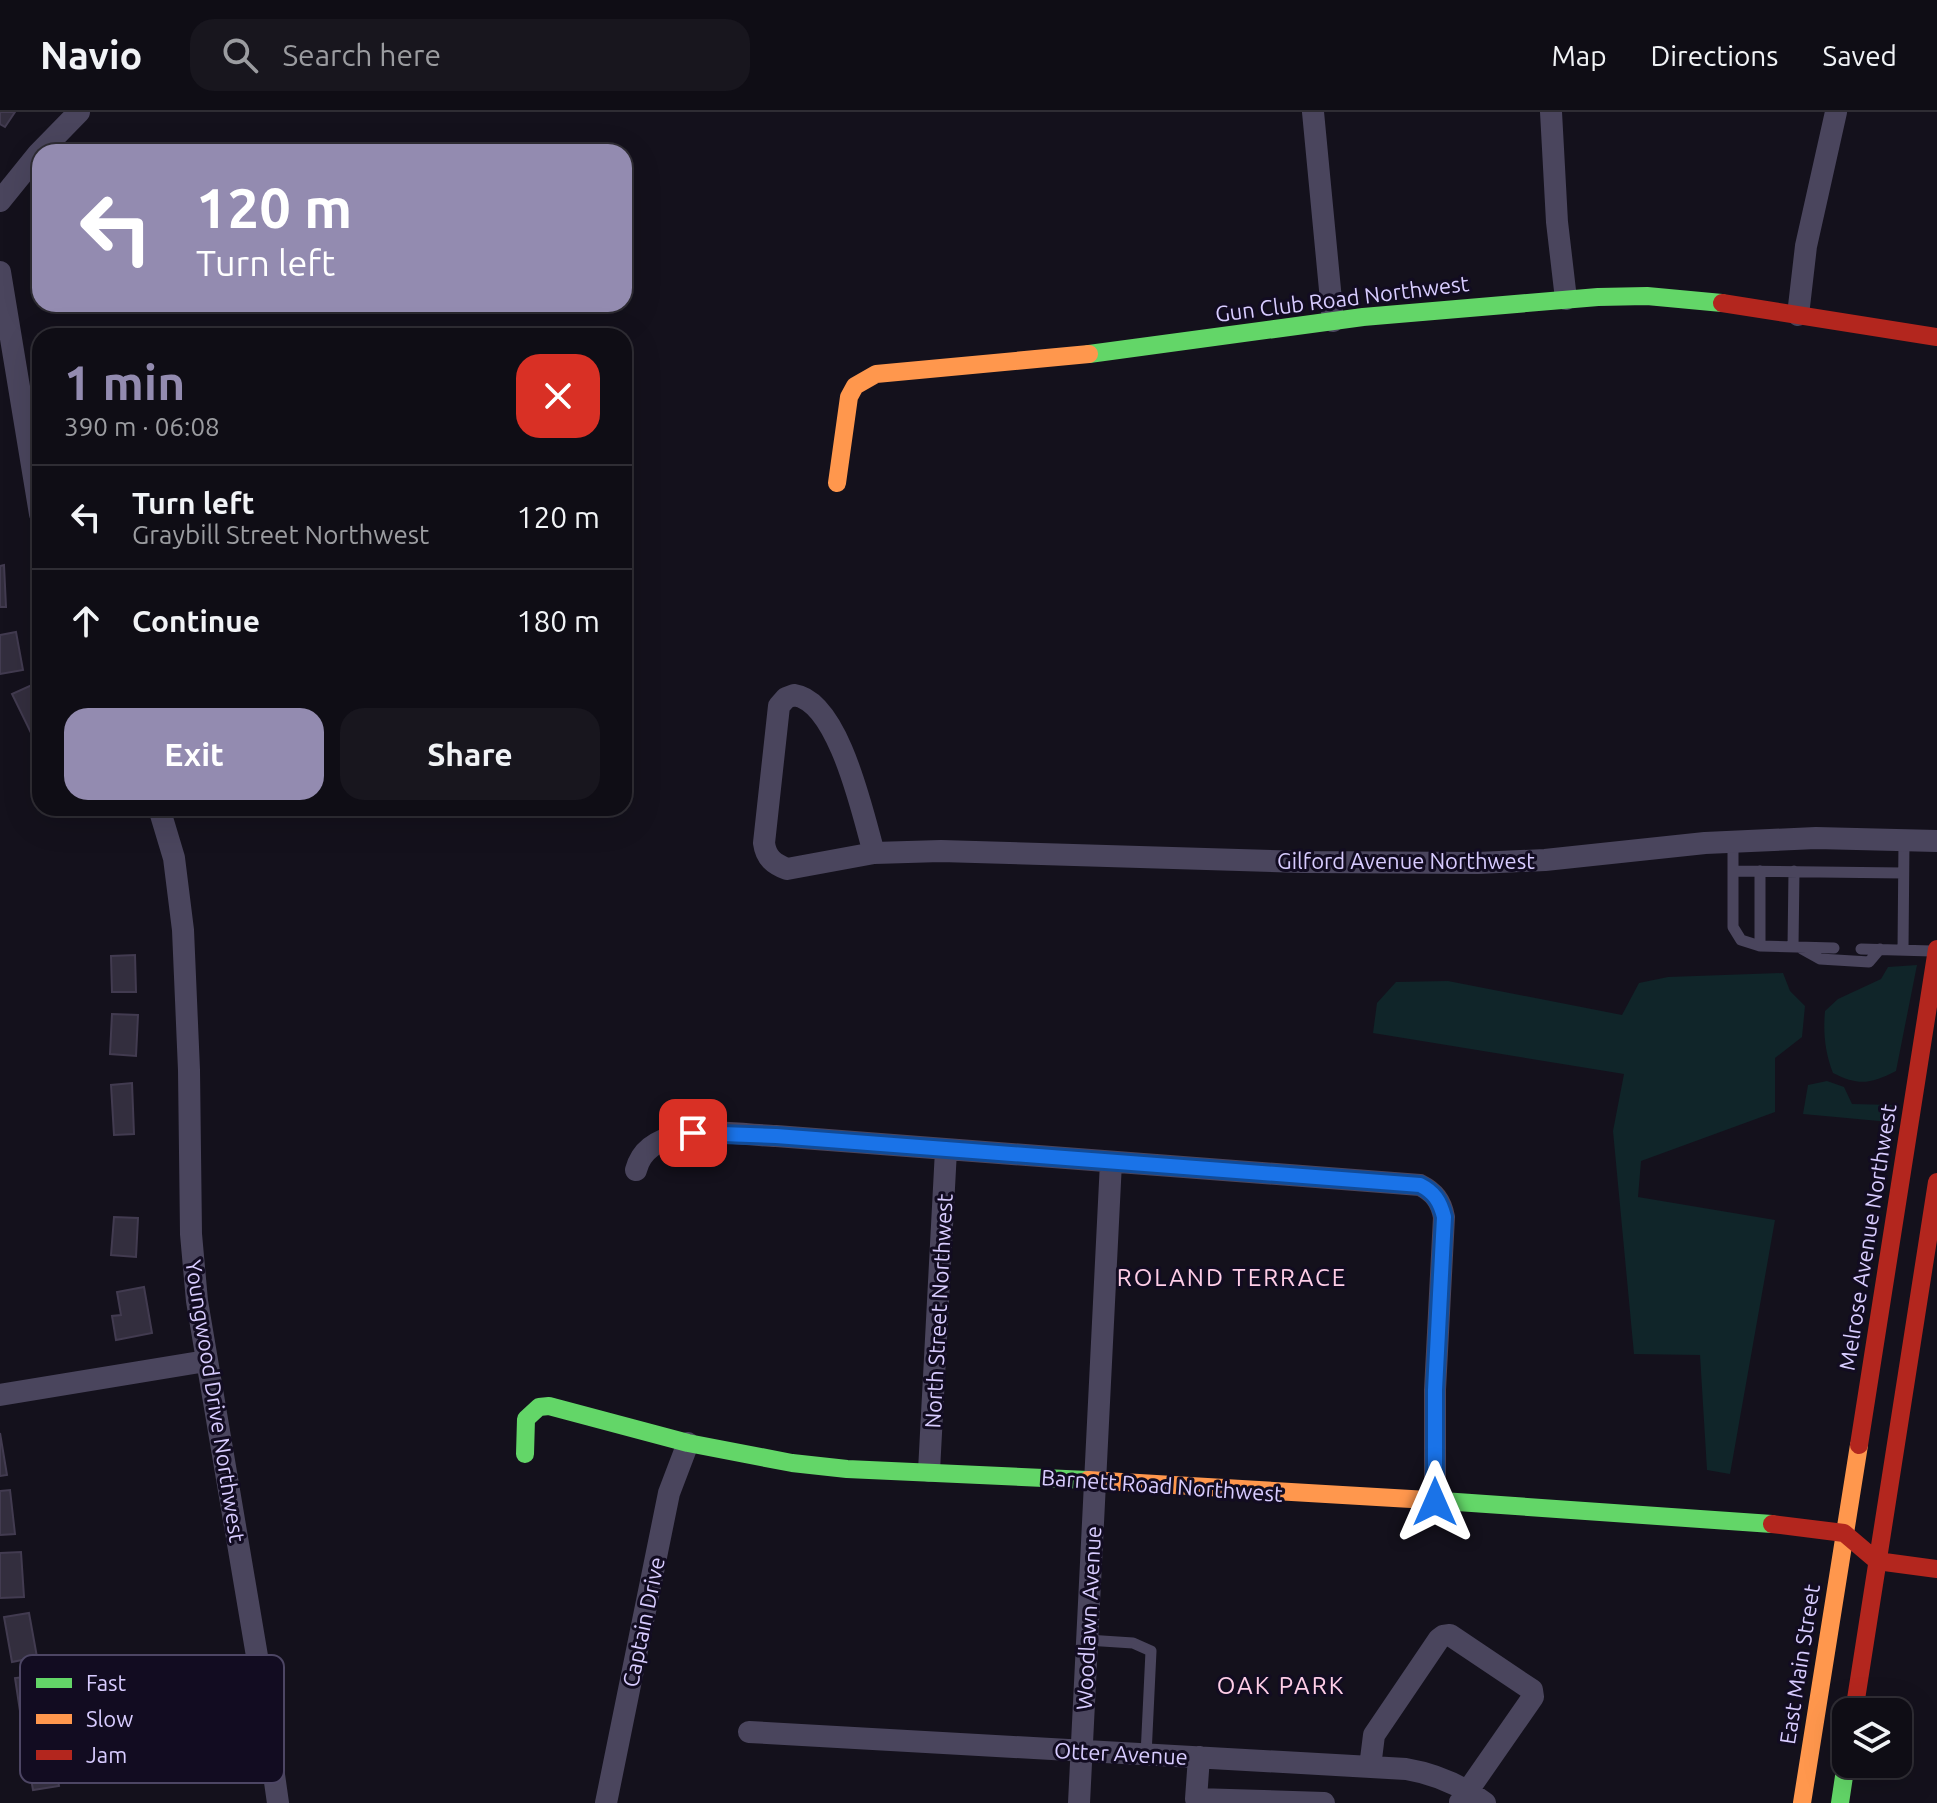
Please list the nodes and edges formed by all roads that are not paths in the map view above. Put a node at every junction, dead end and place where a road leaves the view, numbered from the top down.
1 (79, 112) edge
2 (1313, 112) edge
3 (1551, 112) edge
4 (1836, 112) edge
5 (48, 144) edge
6 (32, 161) edge
7 (0, 201) edge
8 (0, 272) edge
9 (1566, 299) junction
10 (1798, 315) junction
11 (1333, 321) junction
12 (1937, 337) edge
13 (32, 466) edge
14 (837, 483) dead end
15 (161, 816) edge
16 (1904, 841) junction
17 (1937, 841) edge
18 (1733, 842) junction
19 (874, 853) junction
20 (1733, 871) junction
21 (1760, 871) junction
22 (1794, 871) junction
23 (1903, 873) junction
24 (1760, 946) junction
25 (1795, 947) junction
26 (1834, 948) dead end
27 (1861, 949) dead end
28 (1880, 949) junction
29 (1903, 950) junction
30 (1937, 950) edge
31 (946, 1150) junction
32 (1111, 1162) junction
33 (636, 1170) dead end
34 (1937, 1182) edge
35 (1933, 1225) edge
36 (1888, 1259) junction
37 (1929, 1282) edge
38 (206, 1361) junction
39 (0, 1395) edge
40 (688, 1443) junction
41 (525, 1454) dead end
42 (929, 1471) junction
43 (1095, 1482) junction
44 (1435, 1502) junction
45 (1844, 1533) junction
46 (1877, 1561) junction
47 (1937, 1569) edge
48 (1087, 1640) junction
49 (257, 1655) edge
50 (1856, 1698) edge
51 (749, 1732) dead end
52 (1081, 1752) junction
53 (1146, 1755) junction
54 (1199, 1757) junction
55 (1370, 1767) junction
56 (275, 1783) edge
57 (1822, 1793) edge
58 (1471, 1799) edge
59 (1196, 1801) edge
60 (278, 1803) edge
61 (606, 1803) edge
62 (1079, 1803) edge
63 (1324, 1803) edge

1 - 5 street
2 - 11 street
3 - 9 street
4 - 10 street
6 - 7 street
8 - 13 street
9 - 10 street, Gun Club Road Northwest
9 - 11 street, Gun Club Road Northwest
10 - 12 street, Gun Club Road Northwest
11 - 14 street, Gun Club Road Northwest
15 - 38 street, Youngwood Drive Northwest
16 - 17 street, Gilford Avenue Northwest
16 - 18 street, Gilford Avenue Northwest
16 - 23 lane
18 - 19 street, Gilford Avenue Northwest
18 - 20 lane
19 - 19 street, Gilford Avenue Northwest
20 - 21 lane
20 - 24 lane
21 - 22 lane
21 - 24 lane
22 - 23 lane
22 - 25 lane
23 - 29 lane
24 - 25 lane
25 - 26 lane
25 - 28 lane
27 - 28 lane
28 - 29 lane
29 - 30 lane
30 - 36 street, Melrose Avenue Northwest
31 - 32 street
31 - 33 street
31 - 42 street, North Street Northwest
32 - 43 street, Woodlawn Avenue
32 - 44 street
34 - 35 street
35 - 37 street
36 - 37 street
36 - 45 street, Melrose Avenue Northwest
37 - 46 street
38 - 39 street
38 - 49 street, Youngwood Drive Northwest
40 - 41 street, Barnett Road Northwest
40 - 42 street, Barnett Road Northwest
40 - 61 street, Captain Drive
42 - 43 street, Barnett Road Northwest
43 - 44 street, Barnett Road Northwest
43 - 48 street, Woodlawn Avenue
44 - 45 street, Barnett Road Northwest
45 - 46 street
45 - 57 street, East Main Street
46 - 47 street
46 - 50 street
48 - 52 street, Woodlawn Avenue
48 - 53 lane
51 - 52 street, Otter Avenue
52 - 53 street, Otter Avenue
52 - 62 street, Woodlawn Avenue
53 - 54 street, Otter Avenue
54 - 55 street, Otter Avenue
54 - 59 street
55 - 58 street, Otter Avenue
55 - 58 street
56 - 60 street, Youngwood Drive Northwest
59 - 63 street

